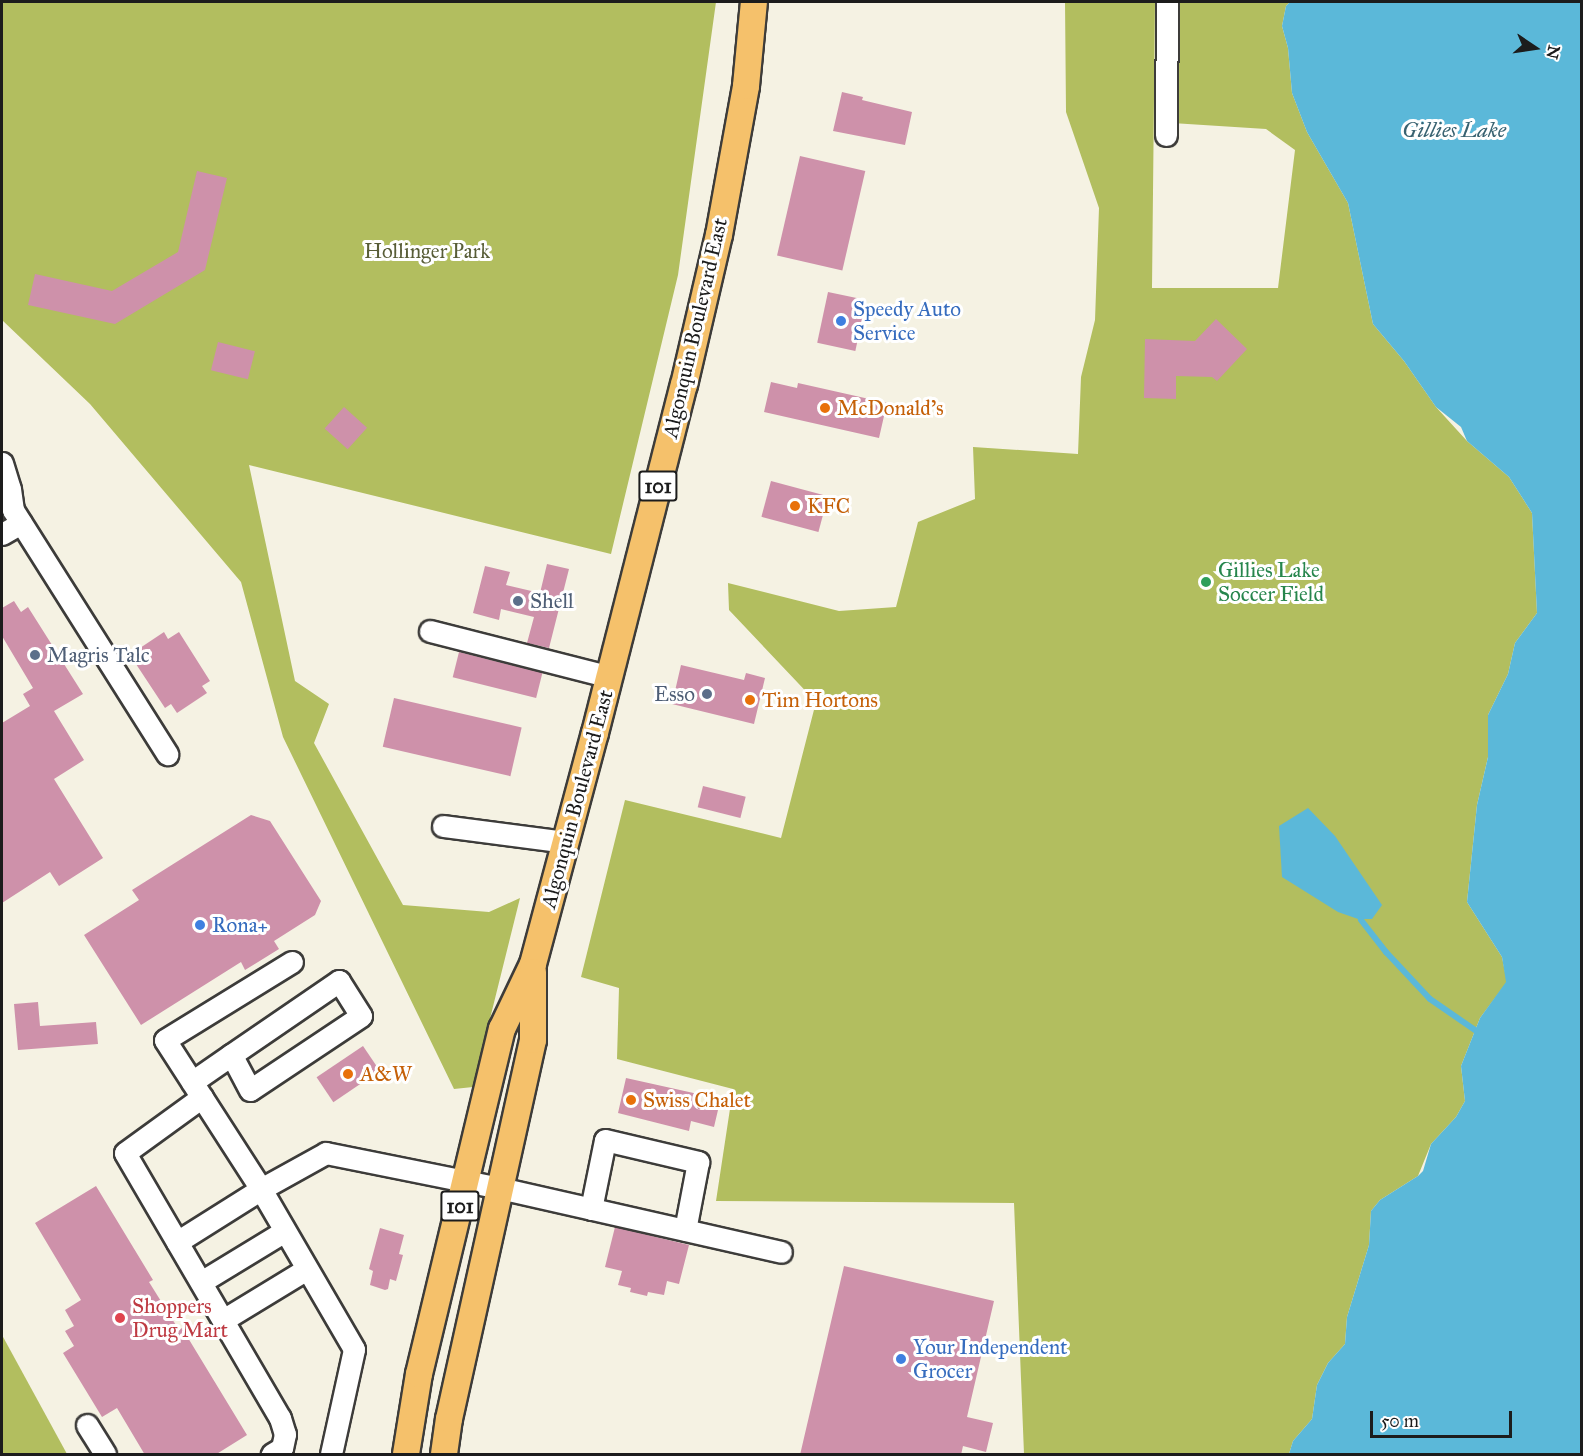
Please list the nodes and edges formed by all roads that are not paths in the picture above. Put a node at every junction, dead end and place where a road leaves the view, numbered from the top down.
1 (754, 2) edge
2 (1167, 2) edge
3 (1166, 135) dead end
4 (2, 463) edge
5 (21, 523) junction
6 (2, 534) edge
7 (430, 631) dead end
8 (610, 677) junction
9 (167, 754) dead end
10 (443, 826) dead end
11 (566, 842) junction
12 (292, 962) dead end
13 (533, 964) junction
14 (231, 1055) junction
15 (197, 1089) junction
16 (466, 1182) junction
17 (500, 1188) junction
18 (261, 1189) junction
19 (591, 1209) junction
20 (685, 1230) junction
21 (285, 1231) junction
22 (177, 1242) junction
23 (781, 1252) dead end
24 (307, 1269) junction
25 (201, 1282) junction
26 (223, 1320) junction
27 (87, 1425) dead end
28 (105, 1455) edge
29 (272, 1455) edge
30 (331, 1455) edge
31 (406, 1455) edge
32 (444, 1455) edge

1 - 8 main road, Algonquin Boulevard East / 101
2 - 3 street
4 - 5 street
5 - 6 street
5 - 9 street
7 - 8 street
8 - 11 main road, Algonquin Boulevard East / 101
10 - 11 street
11 - 13 main road, Algonquin Boulevard East / 101
12 - 15 street
13 - 16 main road, Algonquin Boulevard East / 101
13 - 17 main road, Algonquin Boulevard East / 101
14 - 14 street
14 - 15 street
15 - 18 street
15 - 22 street
16 - 17 street
16 - 18 street
16 - 31 main road, Algonquin Boulevard East / 101
17 - 19 street
17 - 32 main road, Algonquin Boulevard East / 101
18 - 21 street
18 - 22 street
19 - 20 street
19 - 20 street
20 - 23 street
21 - 24 street
21 - 25 street
22 - 25 street
24 - 26 street
24 - 30 street
25 - 26 street
26 - 29 street
27 - 28 street

